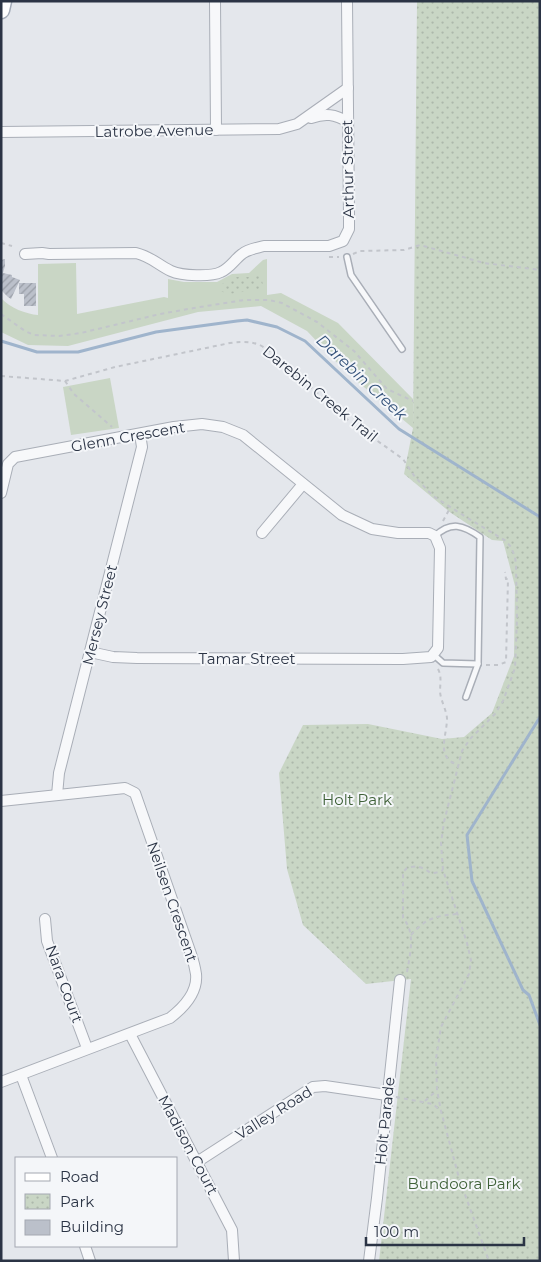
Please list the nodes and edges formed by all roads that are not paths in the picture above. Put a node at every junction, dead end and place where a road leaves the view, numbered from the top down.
1 (3, 1) edge
2 (215, 1) edge
3 (347, 1) edge
4 (1, 10) edge
5 (348, 88) junction
6 (305, 119) junction
7 (348, 122) junction
8 (216, 130) junction
9 (1, 132) edge
10 (25, 254) dead end
11 (347, 257) road end
12 (402, 349) dead end
13 (140, 434) junction
14 (303, 484) junction
15 (1, 492) edge
16 (262, 533) dead end
17 (435, 536) junction
18 (90, 652) junction
19 (434, 655) junction
20 (478, 664) junction
21 (466, 697) dead end
22 (57, 795) junction
23 (1, 801) edge
24 (45, 919) dead end
25 (403, 979) road end
26 (130, 1034) junction
27 (87, 1048) junction
28 (21, 1075) junction
29 (1, 1082) edge
30 (387, 1095) junction
31 (52, 1157) edge
32 (197, 1162) junction
33 (85, 1247) edge
34 (90, 1261) edge
35 (234, 1261) edge
36 (369, 1261) edge

1 - 4 main road
2 - 8 street
3 - 5 street, Arthur Street
5 - 6 street, Latrobe Avenue
5 - 7 street, Arthur Street
6 - 7 street, Latrobe Avenue
6 - 8 street, Latrobe Avenue
7 - 10 street, Arthur Street
8 - 9 street, Latrobe Avenue
11 - 12 lane
13 - 14 street, Glenn Crescent
13 - 15 street, Glenn Crescent
13 - 18 street, Mersey Street
14 - 16 street
14 - 17 street, Glenn Crescent
17 - 19 street
17 - 20 lane
18 - 19 street, Tamar Street
18 - 22 street, Mersey Street
19 - 20 lane
20 - 21 lane
22 - 23 street, Neilsen Crescent
22 - 26 street, Neilsen Crescent
24 - 27 street, Nara Court
25 - 30 street, Holt Parade
26 - 27 street, Neilsen Crescent
26 - 32 street, Madison Court
27 - 28 street, Neilsen Crescent
28 - 29 street, Neilsen Crescent
28 - 31 street
30 - 32 street, Valley Road
30 - 36 street, Holt Parade
32 - 35 street, Madison Court
33 - 34 street

